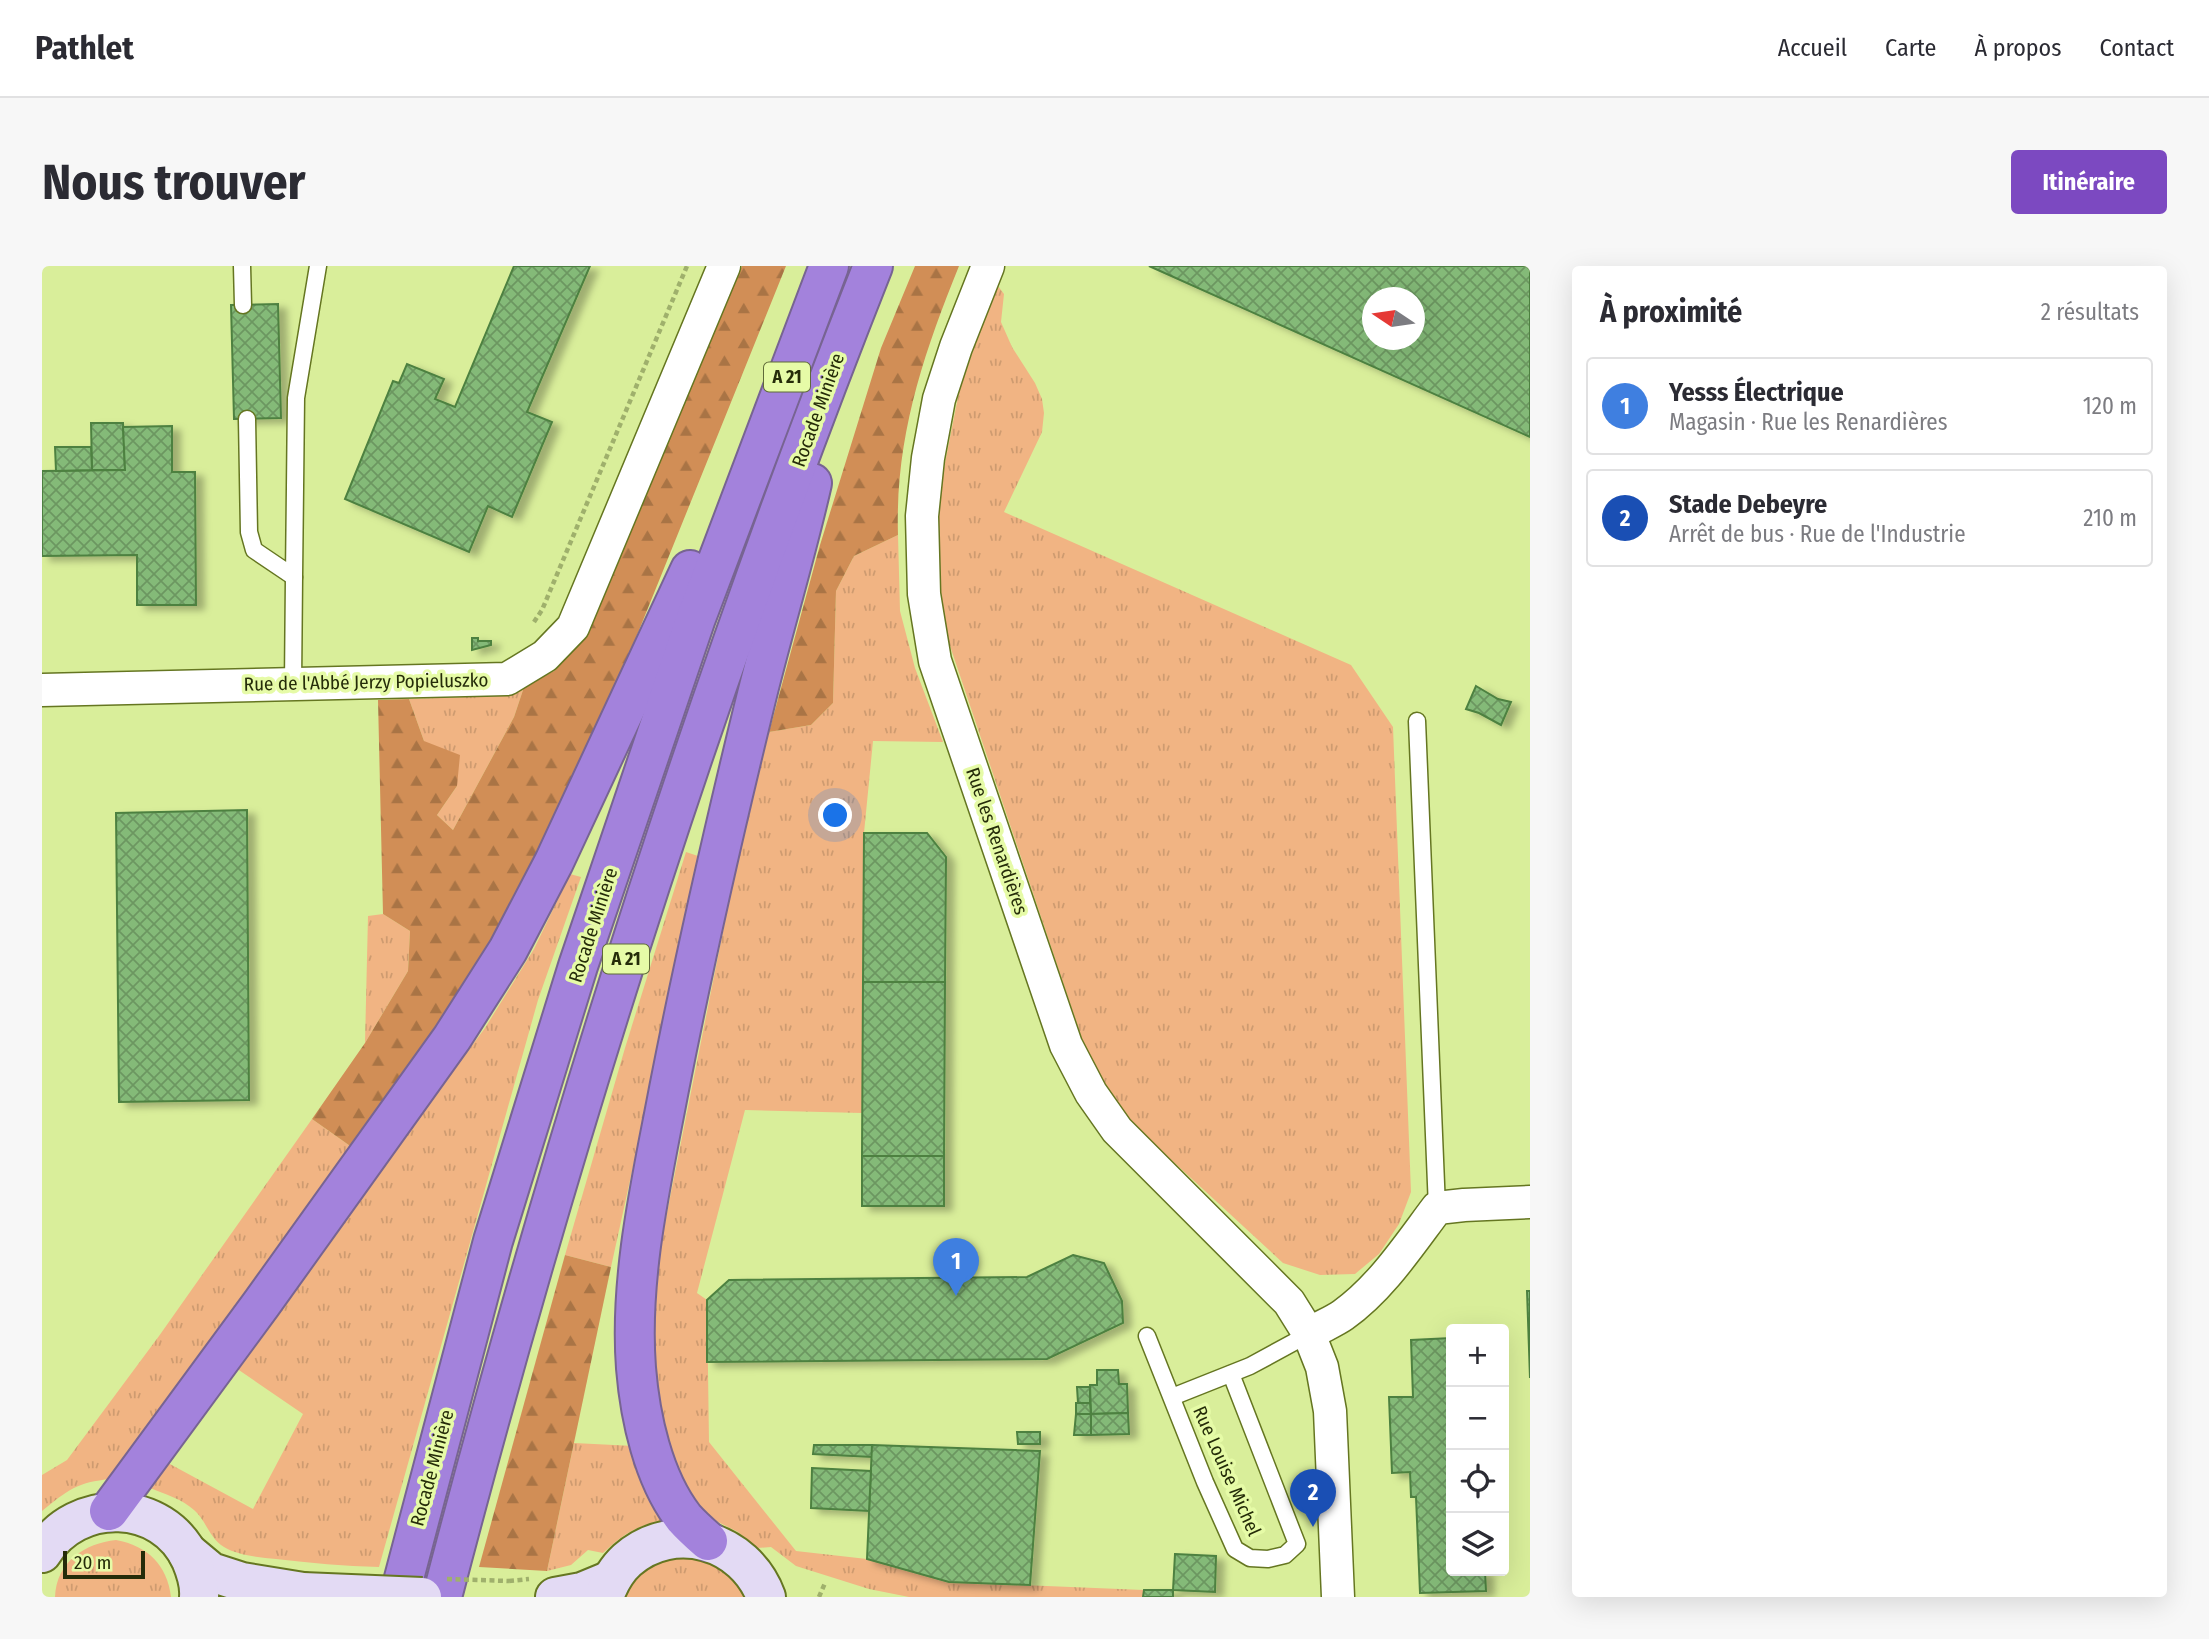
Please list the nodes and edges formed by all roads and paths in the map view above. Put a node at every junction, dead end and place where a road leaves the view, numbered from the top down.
1 (242, 266) edge
2 (318, 266) edge
3 (687, 266) edge
4 (724, 266) edge
5 (830, 266) edge
6 (873, 266) edge
7 (988, 266) edge
8 (243, 305) dead end
9 (846, 332) junction
10 (247, 419) dead end
11 (744, 488) junction
12 (294, 577) junction
13 (529, 629) dead end
14 (293, 684) junction
15 (42, 690) edge
16 (1417, 721) dead end
17 (1530, 1202) edge
18 (1437, 1208) junction
19 (1309, 1334) junction
20 (1147, 1336) dead end
21 (1231, 1374) junction
22 (1172, 1397) junction
23 (109, 1511) junction
24 (708, 1541) junction
25 (187, 1552) junction
26 (42, 1553) edge
27 (607, 1588) edge
28 (787, 1590) edge
29 (199, 1597) edge
30 (399, 1597) edge
31 (422, 1597) edge
32 (442, 1597) edge
33 (555, 1597) edge
34 (819, 1597) edge
35 (1338, 1597) edge

1 - 8 lane
2 - 12 lane
3 - 13 path
4 - 14 street, Rue de l'Abbé Jerzy Popieluszko
5 - 11 highway, Rocade Minière / A 21
6 - 9 highway, Rocade Minière / A 21
7 - 19 street, Rue les Renardières
9 - 24 highway
9 - 32 highway, Rocade Minière / A 21
10 - 12 lane
11 - 23 highway
11 - 30 highway, Rocade Minière / A 21
12 - 14 lane
14 - 15 street, Rue de l'Abbé Jerzy Popieluszko
16 - 18 lane
17 - 18 street
18 - 19 street
19 - 21 lane
19 - 35 street, Rue les Renardières
20 - 22 lane, Rue Louise Michel
21 - 22 lane
21 - 22 lane, Rue Louise Michel
23 - 25 main road
23 - 26 main road
24 - 27 main road
24 - 28 main road
25 - 29 main road
25 - 31 main road, bridge
27 - 33 main road
28 - 34 path

